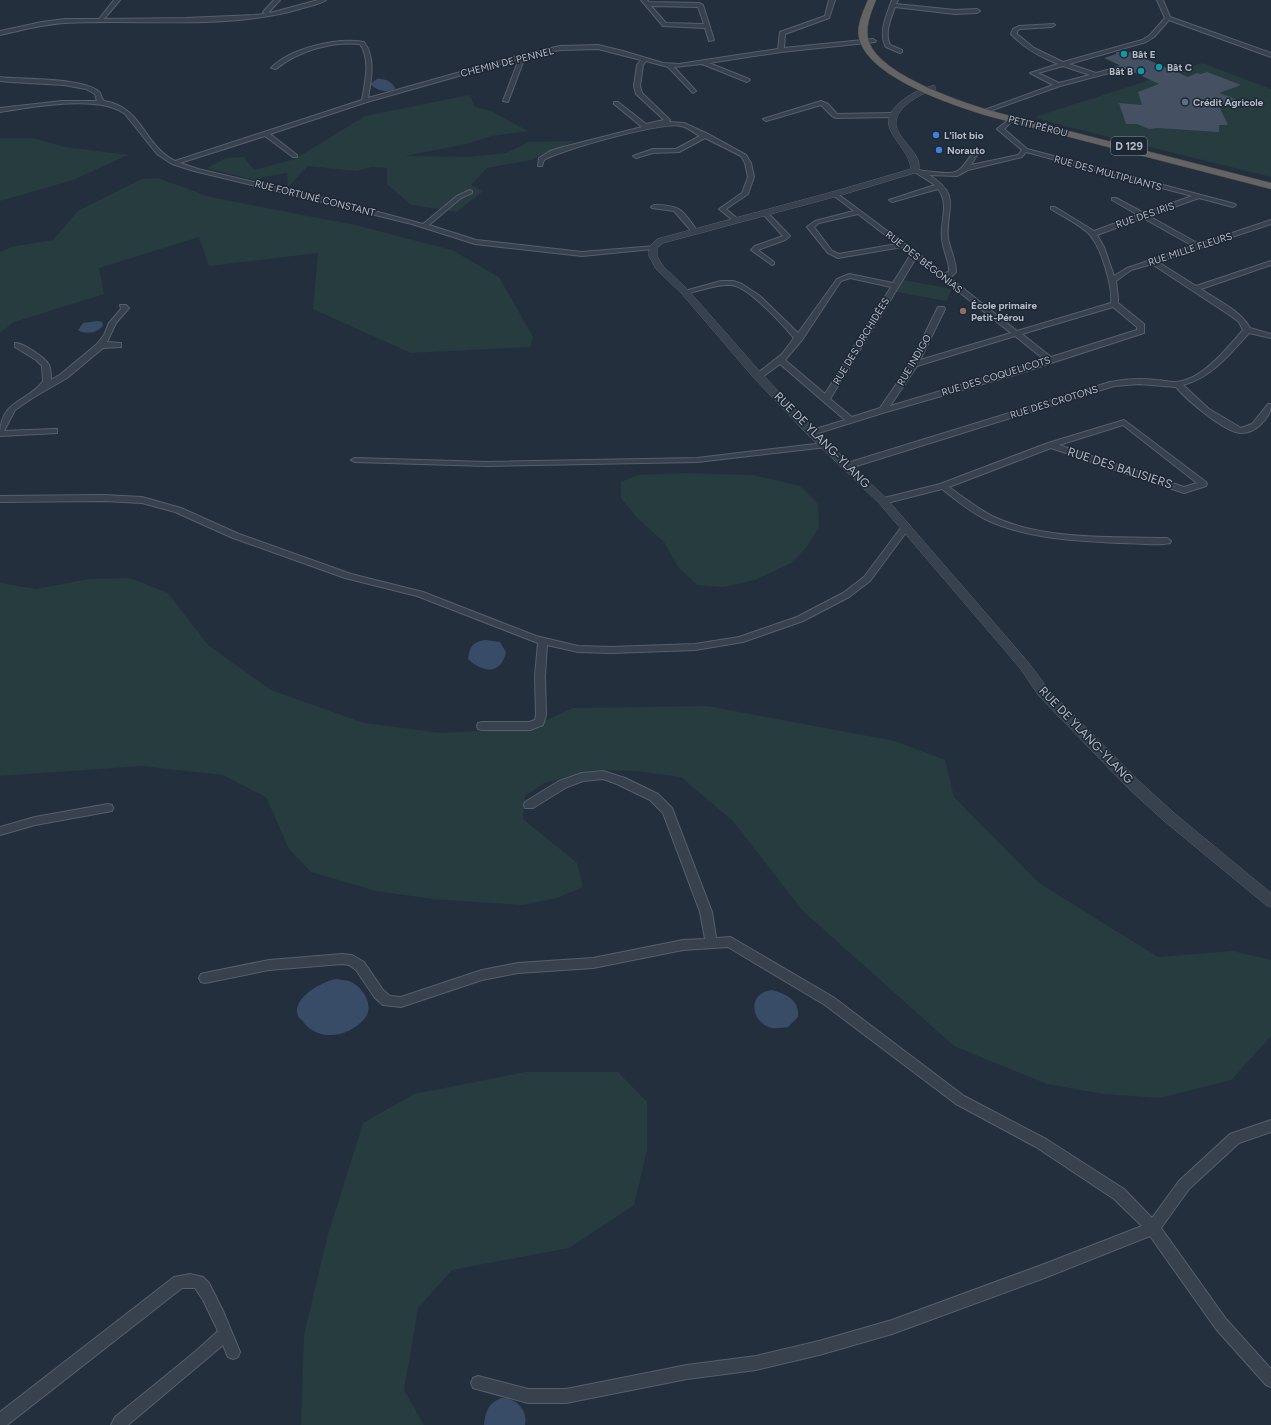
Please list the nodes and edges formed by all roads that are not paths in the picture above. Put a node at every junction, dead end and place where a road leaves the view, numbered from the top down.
1 (118, 0) edge
2 (277, 0) edge
3 (323, 0) edge
4 (832, 0) edge
5 (872, 0) edge
6 (880, 0) edge
7 (1160, 0) edge
8 (646, 2) edge
9 (894, 3) edge
10 (977, 12) dead end
11 (268, 15) junction
12 (1168, 18) junction
13 (100, 21) junction
14 (1052, 25) dead end
15 (707, 26) junction
16 (0, 33) edge
17 (711, 40) dead end
18 (869, 41) junction
19 (781, 50) junction
20 (900, 52) dead end
21 (1271, 55) edge
22 (523, 56) junction
23 (644, 60) junction
24 (704, 63) junction
25 (1062, 64) junction
26 (670, 66) junction
27 (274, 68) dead end
28 (1122, 68) dead end
29 (1097, 75) junction
30 (0, 79) edge
31 (747, 80) dead end
32 (1058, 85) junction
33 (928, 89) junction
34 (693, 91) dead end
35 (365, 101) junction
36 (506, 101) dead end
37 (102, 102) junction
38 (616, 103) dead end
39 (0, 110) edge
40 (985, 110) junction
41 (892, 115) junction
42 (679, 117) dead end
43 (667, 119) junction
44 (766, 119) dead end
45 (1007, 123) dead end
46 (642, 125) junction
47 (618, 130) dead end
48 (264, 133) junction
49 (706, 135) junction
50 (977, 150) dead end
51 (1025, 150) junction
52 (295, 156) dead end
53 (636, 156) dead end
54 (174, 163) junction
55 (540, 165) dead end
56 (967, 168) junction
57 (918, 172) junction
58 (1271, 182) edge
59 (940, 186) junction
60 (1271, 186) edge
61 (470, 192) dead end
62 (835, 194) junction
63 (1198, 196) junction
64 (1114, 199) dead end
65 (892, 200) dead end
66 (1232, 205) dead end
67 (654, 207) dead end
68 (1053, 208) dead end
69 (859, 212) junction
70 (765, 213) junction
71 (1144, 215) junction
72 (737, 221) junction
73 (1271, 222) edge
74 (424, 226) junction
75 (694, 232) junction
76 (1092, 234) junction
77 (902, 245) junction
78 (1198, 246) junction
79 (653, 247) junction
80 (915, 254) junction
81 (1153, 261) junction
82 (772, 263) dead end
83 (1271, 263) edge
84 (945, 278) junction
85 (1112, 282) junction
86 (894, 285) junction
87 (1195, 289) junction
88 (685, 292) junction
89 (1114, 304) junction
90 (123, 307) dead end
91 (941, 309) dead end
92 (1247, 330) junction
93 (1014, 333) junction
94 (1271, 336) edge
95 (799, 338) junction
96 (18, 345) dead end
97 (118, 345) dead end
98 (100, 346) junction
99 (780, 360) junction
100 (1050, 360) junction
101 (914, 364) junction
102 (758, 376) junction
103 (1178, 384) junction
104 (41, 389) junction
105 (826, 398) junction
106 (1271, 406) edge
107 (883, 410) junction
108 (852, 421) junction
109 (0, 430) edge
110 (54, 431) dead end
111 (812, 432) junction
112 (0, 434) edge
113 (824, 445) junction
114 (1051, 445) junction
115 (355, 460) dead end
116 (847, 466) junction
117 (943, 486) junction
118 (0, 499) edge
119 (883, 501) junction
120 (906, 527) junction
121 (1167, 541) dead end
122 (543, 641) junction
123 (482, 726) dead end
124 (529, 805) dead end
125 (108, 808) dead end
126 (0, 830) edge
127 (1271, 901) edge
128 (711, 943) junction
129 (205, 978) dead end
130 (1271, 1126) edge
131 (1153, 1228) junction
132 (225, 1334) junction
133 (233, 1352) dead end
134 (1271, 1380) edge
135 (478, 1383) dead end
136 (0, 1421) edge
137 (118, 1425) edge

1 - 13 street
2 - 11 street
3 - 11 street
4 - 19 street
5 - 18 highway
6 - 18 highway
7 - 12 street
8 - 15 street
8 - 15 street
9 - 10 street
9 - 20 street
11 - 13 street
12 - 21 street
12 - 25 street
13 - 16 street
14 - 25 street
15 - 17 street
18 - 19 street, CHEMIN DE PENNEL
18 - 33 highway, PETIT PÉROU / D 129
19 - 24 street, CHEMIN DE PENNEL
22 - 23 street, CHEMIN DE PENNEL
22 - 35 street, CHEMIN DE PENNEL
22 - 36 street
23 - 26 street, CHEMIN DE PENNEL
23 - 43 street
24 - 26 street, CHEMIN DE PENNEL
24 - 31 street
25 - 29 street
25 - 32 street
26 - 34 street
27 - 35 street
28 - 29 street
29 - 32 street
30 - 37 street
32 - 40 street
33 - 40 highway, PETIT PÉROU / D 129
33 - 41 street
35 - 48 street, CHEMIN DE PENNEL
37 - 39 street, RUE FORTUNÉ CONSTANT
37 - 54 street, RUE FORTUNÉ CONSTANT
38 - 46 street
40 - 58 highway, PETIT PÉROU / D 129
40 - 60 highway, PETIT PÉROU / D 129
41 - 44 street
41 - 57 street
42 - 43 street
43 - 46 street
45 - 51 street, RUE DES MULTIPLIANTS
46 - 47 street
48 - 52 street
48 - 54 street, CHEMIN DE PENNEL
49 - 53 street
49 - 55 street
49 - 72 street
50 - 56 street
51 - 56 street
51 - 63 street, RUE DES MULTIPLIANTS
54 - 74 street, RUE FORTUNÉ CONSTANT
56 - 57 street
57 - 59 street
57 - 62 street
59 - 65 street
59 - 84 street
61 - 74 street
62 - 69 street, RUE DES BÉGONIAS
62 - 70 street
63 - 66 street, RUE DES MULTIPLIANTS
63 - 71 street, RUE DES IRIS
64 - 71 street
67 - 75 street
68 - 76 street
69 - 77 street, RUE DES BÉGONIAS
69 - 77 street
70 - 72 street
70 - 82 street
71 - 76 street, RUE DES IRIS
71 - 78 street
72 - 75 street
73 - 78 street, RUE MILLE FLEURS
74 - 79 street, RUE FORTUNÉ CONSTANT
75 - 79 street
76 - 85 street
77 - 80 street, RUE DES BÉGONIAS
78 - 81 street, RUE MILLE FLEURS
79 - 88 street, RUE DE YLANG-YLANG
80 - 84 street, RUE DES BÉGONIAS
80 - 86 street, RUE DES ORCHIDÉES
81 - 85 street, RUE MILLE FLEURS
81 - 87 street
83 - 87 street
84 - 93 street, RUE DES BÉGONIAS
85 - 89 street
86 - 95 street
86 - 105 street, RUE DES ORCHIDÉES
87 - 92 street
88 - 95 street
88 - 102 street, RUE DE YLANG-YLANG
89 - 93 street
89 - 100 street, RUE DES COQUELICOTS
90 - 98 street
91 - 101 street, RUE INDIGO
92 - 94 street
92 - 103 street, RUE DES CROTONS
93 - 100 street, RUE DES BÉGONIAS
93 - 101 street
95 - 99 street
96 - 104 street
97 - 98 street
98 - 104 street
99 - 102 street
99 - 105 street
100 - 107 street, RUE DES COQUELICOTS
101 - 107 street, RUE INDIGO
102 - 111 street, RUE DE YLANG-YLANG
103 - 106 street
103 - 116 street, RUE DES CROTONS
104 - 109 street
105 - 108 street, RUE DES ORCHIDÉES
107 - 108 street, RUE DES COQUELICOTS
108 - 111 street, RUE DES COQUELICOTS
110 - 112 street
111 - 113 street, RUE DE YLANG-YLANG
113 - 115 street
113 - 116 street, RUE DE YLANG-YLANG
114 - 114 street, RUE DES BALISIERS
114 - 117 street, RUE DES BALISIERS
116 - 119 street, RUE DE YLANG-YLANG
117 - 119 street, RUE DES BALISIERS
117 - 121 street
118 - 122 street
119 - 120 street, RUE DE YLANG-YLANG
120 - 122 street
120 - 127 street, RUE DE YLANG-YLANG
122 - 123 street
124 - 128 street
125 - 126 street
128 - 129 street
128 - 131 street
130 - 131 street
131 - 134 street
131 - 135 street
132 - 133 street
132 - 136 street
132 - 137 street

